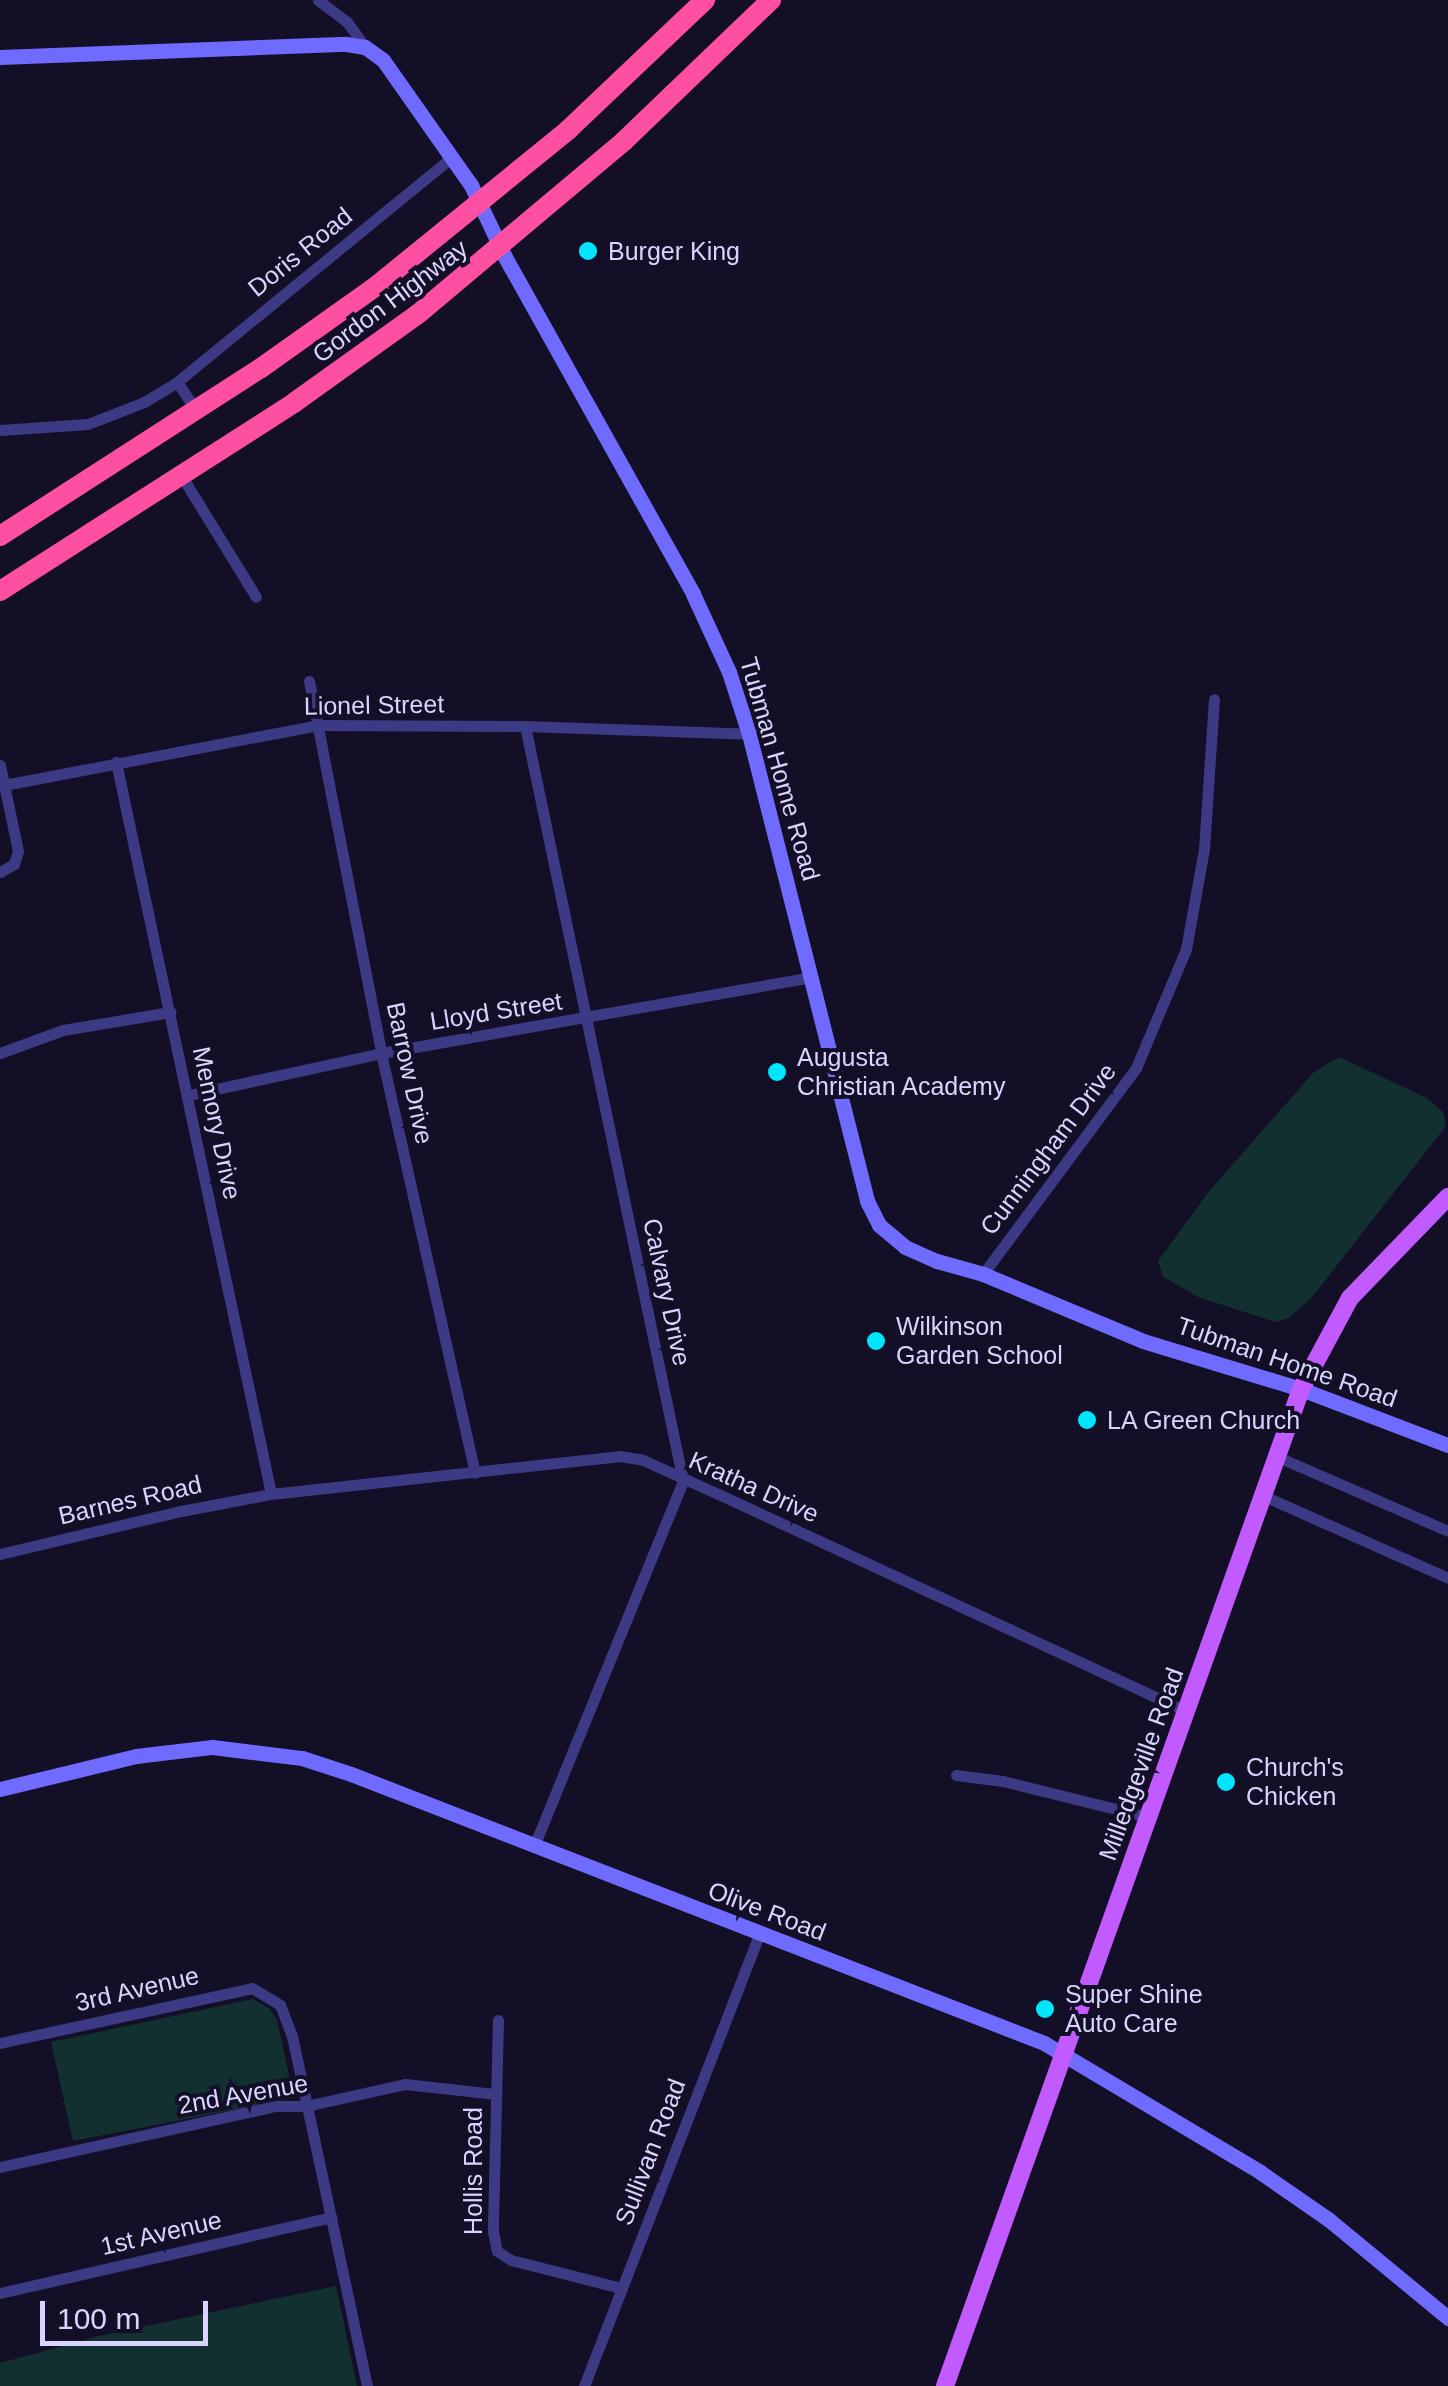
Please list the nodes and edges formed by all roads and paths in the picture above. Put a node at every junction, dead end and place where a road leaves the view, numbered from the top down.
1 (318, 0) edge
2 (705, 0) edge
3 (771, 0) edge
4 (366, 46) junction
5 (0, 57) edge
6 (452, 157) junction
7 (480, 204) junction
8 (501, 248) junction
9 (177, 382) junction
10 (196, 410) junction
11 (0, 430) edge
12 (182, 475) junction
13 (0, 536) edge
14 (0, 591) edge
15 (256, 597) dead end
16 (309, 681) dead end
17 (1214, 699) dead end
18 (318, 725) junction
19 (525, 726) junction
20 (750, 734) junction
21 (116, 762) junction
22 (0, 765) edge
23 (4, 786) junction
24 (0, 872) edge
25 (811, 977) junction
26 (171, 1012) junction
27 (586, 1019) junction
28 (0, 1053) edge
29 (381, 1053) junction
30 (188, 1095) junction
31 (1448, 1197) edge
32 (983, 1274) junction
33 (1300, 1389) junction
34 (1448, 1445) edge
35 (1278, 1457) junction
36 (475, 1473) junction
37 (683, 1481) junction
38 (271, 1494) junction
39 (1264, 1496) junction
40 (1448, 1531) edge
41 (0, 1554) edge
42 (1448, 1578) edge
43 (1187, 1712) junction
44 (956, 1775) dead end
45 (0, 1789) edge
46 (1148, 1816) junction
47 (534, 1846) junction
48 (759, 1934) junction
49 (498, 2020) dead end
50 (0, 2044) edge
51 (1062, 2056) junction
52 (496, 2094) junction
53 (306, 2106) junction
54 (0, 2167) edge
55 (331, 2218) junction
56 (621, 2288) junction
57 (0, 2293) edge
58 (1448, 2318) edge
59 (367, 2386) edge
60 (584, 2386) edge
61 (944, 2386) edge

1 - 4 street
2 - 7 highway, Gordon Highway
3 - 8 highway, Gordon Highway
4 - 5 street
4 - 6 street, Tubman Home Road
6 - 7 street, Tubman Home Road
6 - 9 street, Doris Road
7 - 8 street, Tubman Home Road
7 - 10 highway, Gordon Highway
8 - 12 highway, Gordon Highway
8 - 20 street, Tubman Home Road
9 - 10 street
9 - 11 street, Doris Road
10 - 13 highway, Gordon Highway
12 - 14 highway, Gordon Highway
12 - 15 street
16 - 18 street, Barrow Drive
17 - 32 street, Cunningham Drive
18 - 19 street, Lionel Street
18 - 21 street, Lionel Street
18 - 29 street, Barrow Drive
19 - 20 street, Lionel Street
19 - 27 street, Calvary Drive
20 - 25 street, Tubman Home Road
21 - 23 street, Lionel Street
21 - 26 street, Memory Drive
22 - 23 street
23 - 24 street
25 - 27 street, Lloyd Street
25 - 32 street, Tubman Home Road
26 - 28 street
26 - 30 street, Memory Drive
27 - 29 street, Lloyd Street
27 - 37 street, Calvary Drive
29 - 30 street, Lloyd Street
29 - 36 street, Barrow Drive
30 - 38 street, Memory Drive
31 - 33 main road, Milledgeville Road
32 - 33 street, Tubman Home Road
33 - 34 street, Tubman Home Road
33 - 35 main road, Milledgeville Road
35 - 39 main road, Milledgeville Road
35 - 40 street
36 - 37 street, Kratha Drive
36 - 38 street, Kratha Drive
37 - 43 street, Kratha Drive
37 - 47 street
38 - 41 street, Barnes Road
39 - 42 street
39 - 43 main road, Milledgeville Road
43 - 46 main road, Milledgeville Road
44 - 46 street
45 - 47 street, Olive Road
46 - 51 main road, Milledgeville Road
47 - 48 street, Olive Road
48 - 51 street, Olive Road
48 - 56 street, Sullivan Road
49 - 52 street, Hollis Road
50 - 53 street, 3rd Avenue
51 - 58 street, Olive Road
51 - 61 main road, Milledgeville Road
52 - 53 street, 2nd Avenue
52 - 56 street, Hollis Road
53 - 54 street, 2nd Avenue
53 - 55 street
55 - 57 street, 1st Avenue
55 - 59 street
56 - 60 street, Sullivan Road

